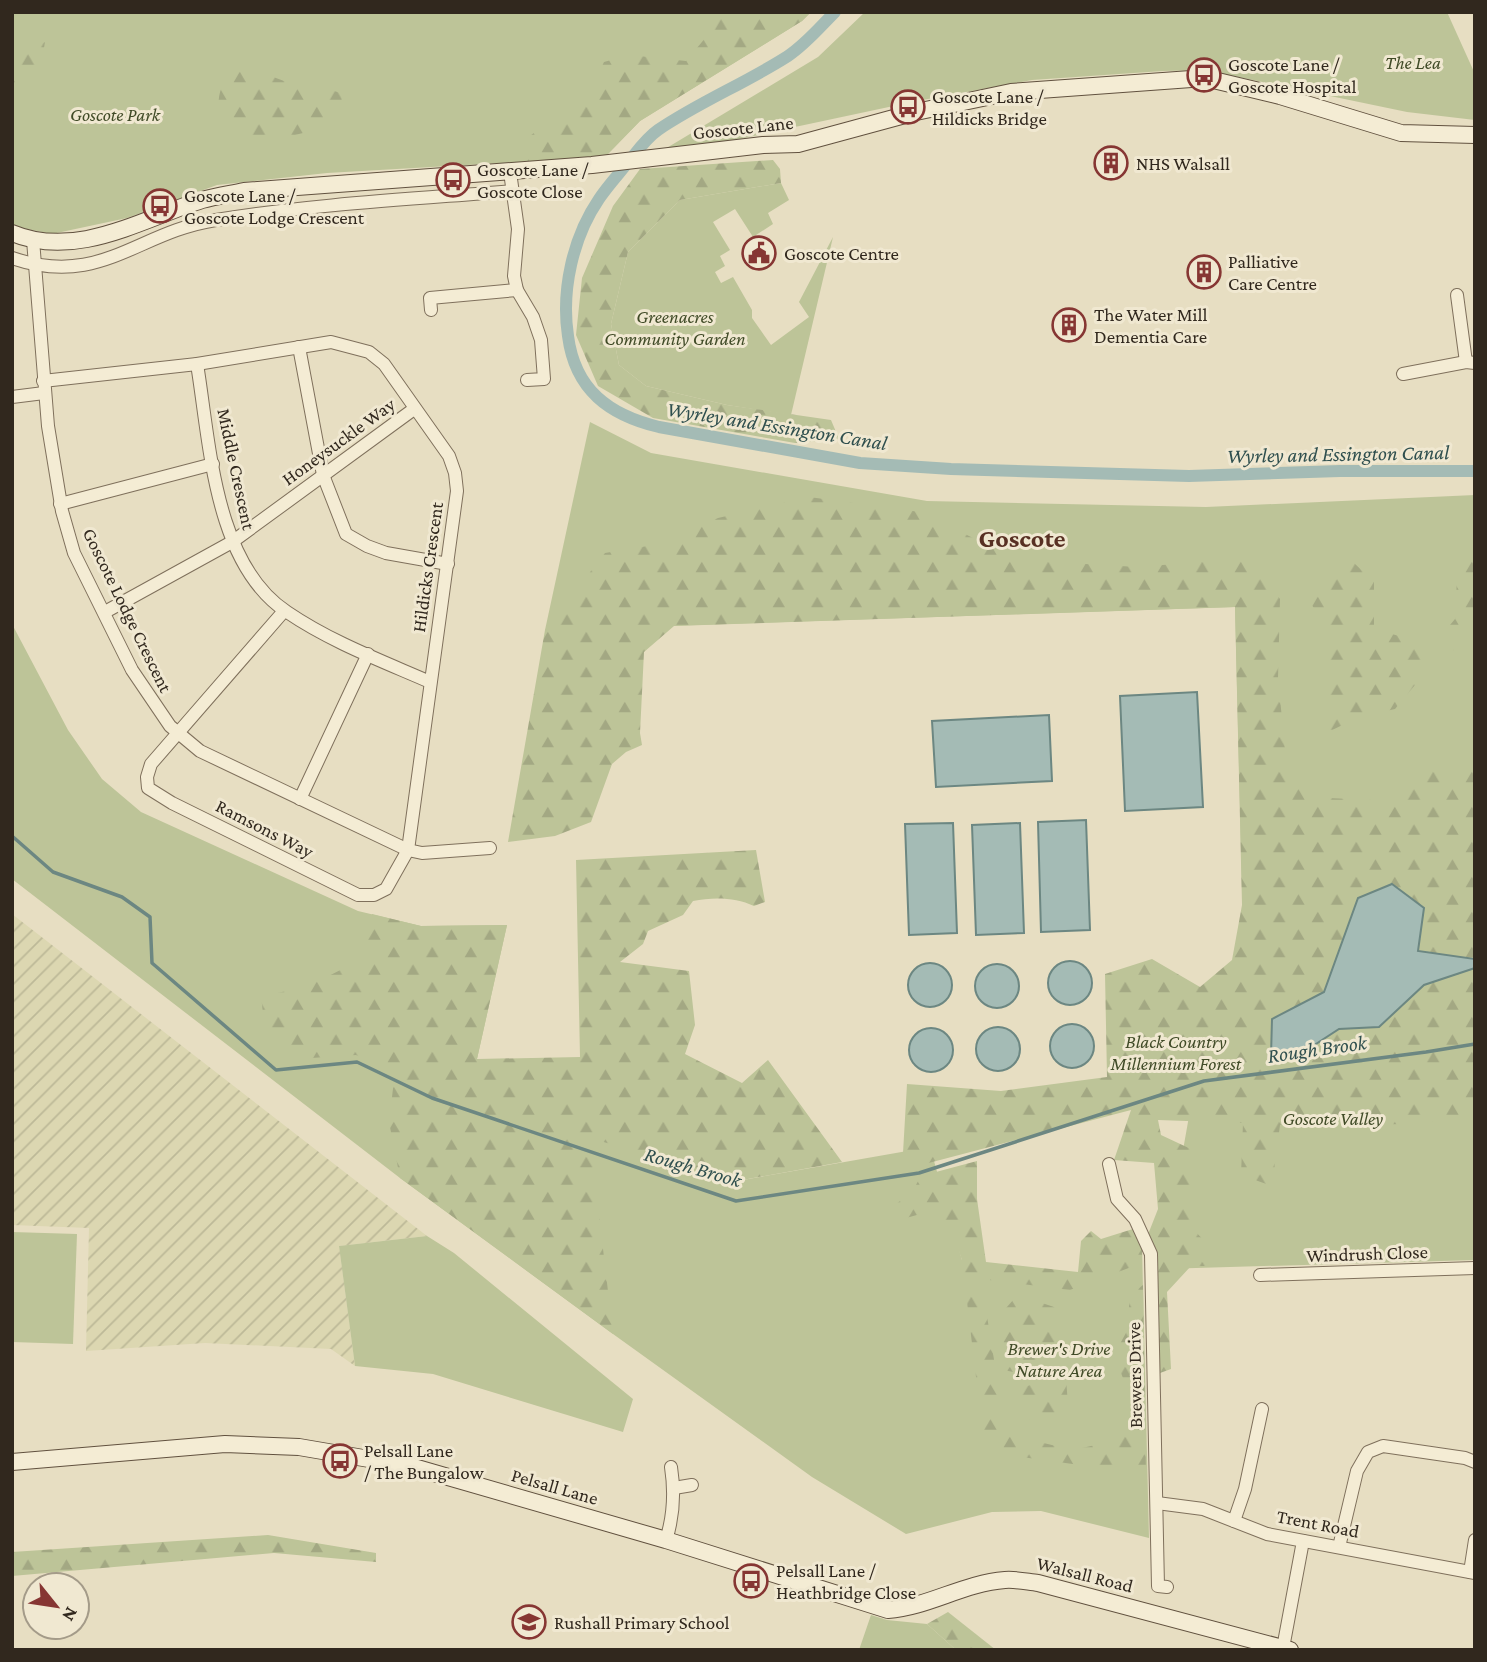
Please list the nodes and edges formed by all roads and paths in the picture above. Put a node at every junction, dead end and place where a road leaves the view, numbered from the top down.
1 (1475, 135) edge
2 (510, 172) junction
3 (334, 183) junction
4 (512, 191) junction
5 (337, 204) junction
6 (12, 233) edge
7 (33, 240) junction
8 (12, 258) edge
9 (34, 265) junction
10 (517, 290) junction
11 (1457, 295) dead end
12 (431, 310) dead end
13 (299, 347) junction
14 (1470, 363) edge
15 (197, 364) junction
16 (1403, 374) dead end
17 (527, 380) dead end
18 (44, 387) junction
19 (12, 397) edge
20 (414, 409) junction
21 (213, 464) junction
22 (323, 475) junction
23 (60, 504) junction
24 (232, 542) junction
25 (448, 564) junction
26 (284, 611) junction
27 (104, 612) junction
28 (368, 654) junction
29 (430, 682) junction
30 (178, 733) junction
31 (300, 799) junction
32 (490, 848) dead end
33 (408, 850) junction
34 (1109, 1164) dead end
35 (1475, 1268) edge
36 (1260, 1276) dead end
37 (1262, 1409) dead end
38 (12, 1462) edge
39 (1475, 1462) edge
40 (671, 1467) dead end
41 (692, 1485) dead end
42 (674, 1488) junction
43 (1157, 1503) junction
44 (1234, 1521) junction
45 (666, 1540) junction
46 (1303, 1541) junction
47 (1475, 1541) edge
48 (1339, 1547) junction
49 (1473, 1573) edge
50 (1167, 1587) dead end
51 (870, 1606) joint
52 (1259, 1646) edge
53 (1287, 1649) edge

1 - 2 street, Goscote Lane
2 - 3 street, Goscote Lane
2 - 4 street
3 - 5 street
3 - 7 street, Goscote Lane
4 - 5 street
4 - 10 street
5 - 9 street
6 - 7 street, Goscote Lane
7 - 9 street, Goscote Lodge Crescent
8 - 9 street
9 - 18 street, Goscote Lodge Crescent
10 - 12 street
10 - 17 street
11 - 14 street
13 - 15 street, Hildicks Crescent
13 - 20 street, Hildicks Crescent
13 - 22 street
14 - 16 street
15 - 18 street, Hildicks Crescent
15 - 21 street, Middle Crescent
18 - 19 street, Hildicks Crescent
18 - 23 street, Goscote Lodge Crescent
20 - 22 street, Honeysuckle Way
20 - 25 street, Hildicks Crescent
21 - 23 street
21 - 24 street, Middle Crescent
22 - 24 street, Honeysuckle Way
22 - 25 street
23 - 27 street, Goscote Lodge Crescent
24 - 26 street, Middle Crescent
24 - 27 street, Honeysuckle Way
25 - 29 street, Hildicks Crescent
26 - 28 street, Middle Crescent
26 - 30 street
27 - 30 street, Goscote Lodge Crescent
28 - 29 street, Middle Crescent
28 - 31 street
29 - 33 street, Hildicks Crescent
30 - 31 street, Goscote Lodge Crescent
30 - 33 street, Ramsons Way
31 - 33 street, Goscote Lodge Crescent
32 - 33 street, Goscote Lodge Crescent
34 - 43 street, Brewers Drive
35 - 36 street, Windrush Close
37 - 44 street
38 - 45 street, Pelsall Lane
39 - 48 street
40 - 42 street
41 - 42 street
42 - 45 street
43 - 44 street, Trent Road
43 - 50 street, Brewers Drive
44 - 46 street, Trent Road
45 - 51 street, Pelsall Lane
46 - 48 street, Trent Road
46 - 53 street
47 - 49 street
48 - 49 street, Trent Road
51 - 52 street, Walsall Road
52 - 53 street, Walsall Road

